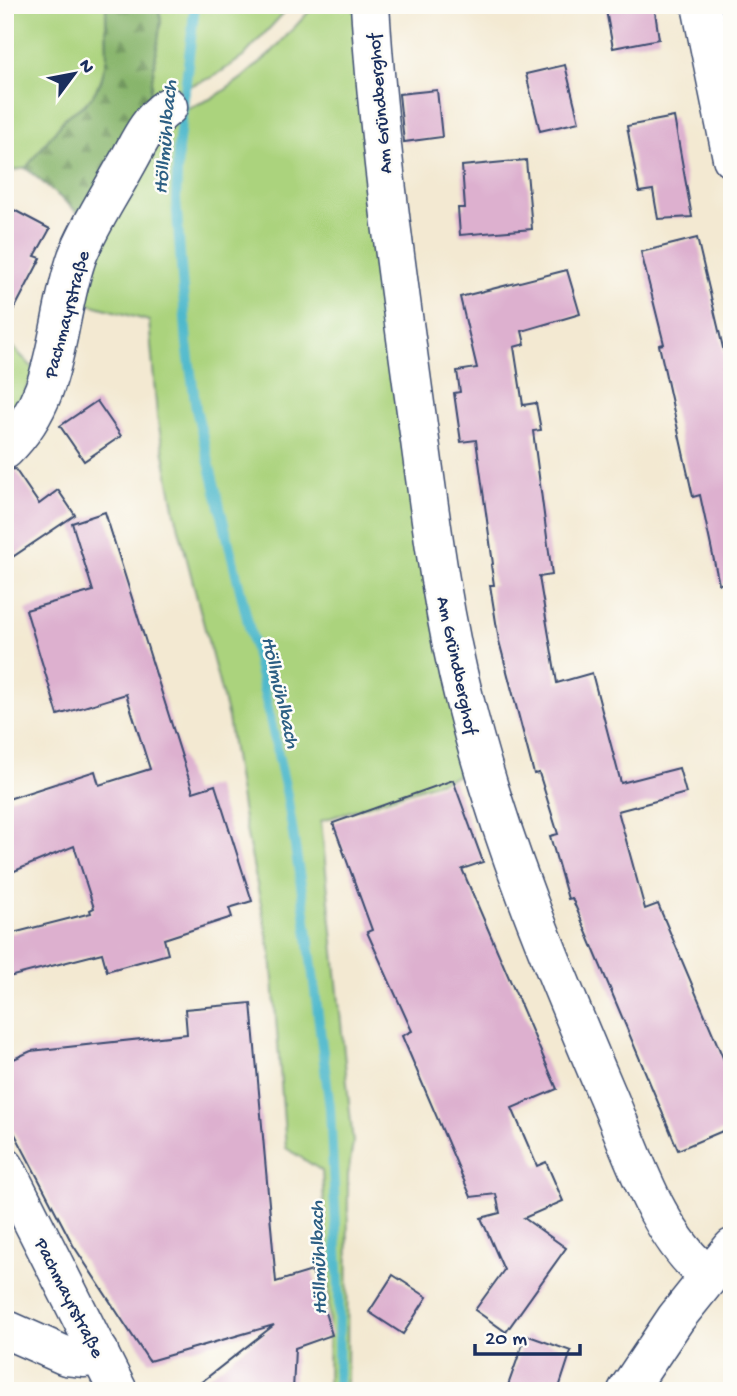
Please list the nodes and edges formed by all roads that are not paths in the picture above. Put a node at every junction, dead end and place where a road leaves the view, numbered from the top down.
1 (370, 5) edge
2 (701, 5) edge
3 (168, 107) dead end
4 (732, 158) edge
5 (5, 450) edge
6 (5, 1167) edge
7 (721, 1262) edge
8 (5, 1329) edge
9 (99, 1351) junction
10 (118, 1391) edge
11 (627, 1391) edge

1 - 7 street, Am Gründberghof
2 - 4 street
3 - 5 street, Pachmayrstraße
6 - 9 street, Pachmayrstraße
7 - 11 street
8 - 9 street
9 - 10 street, Pachmayrstraße

